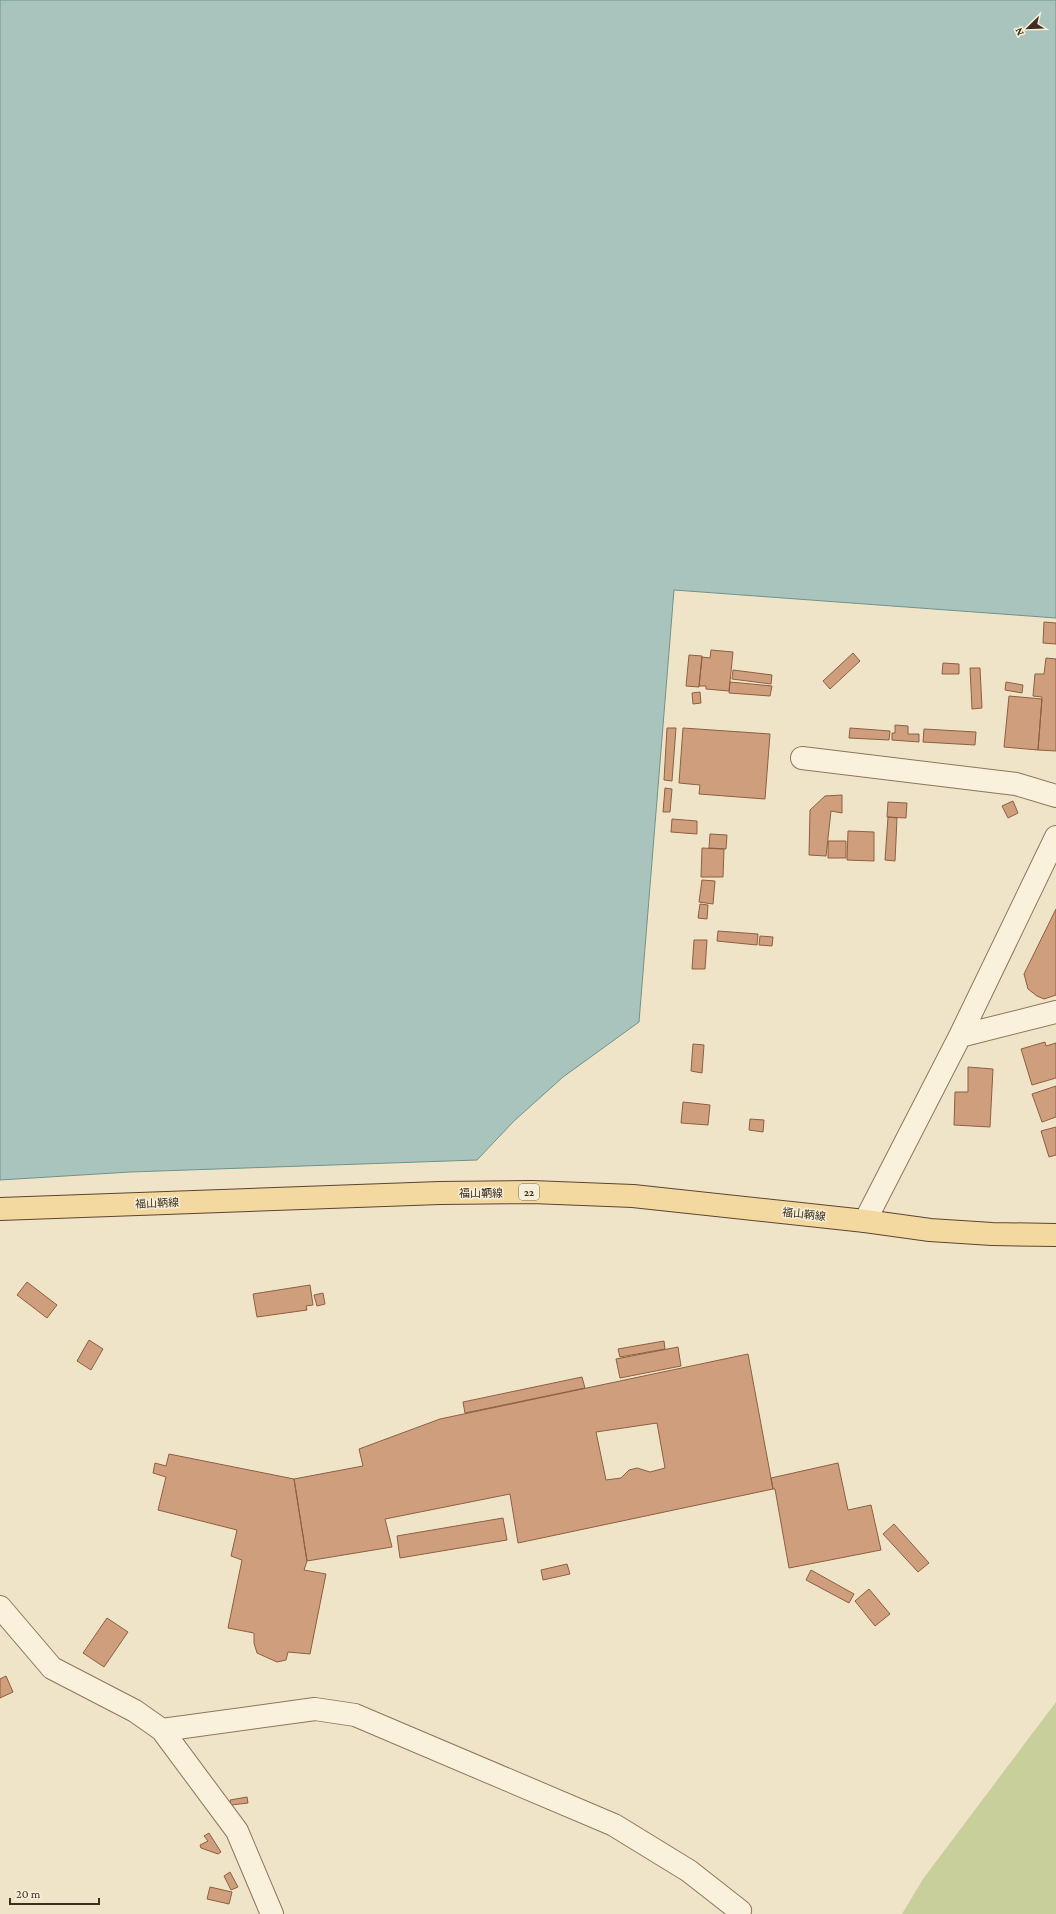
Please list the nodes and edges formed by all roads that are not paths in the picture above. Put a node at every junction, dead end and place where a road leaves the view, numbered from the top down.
1 (802, 758) dead end
2 (1056, 796) edge
3 (1056, 837) edge
4 (1056, 1012) edge
5 (960, 1036) junction
6 (0, 1209) edge
7 (865, 1221) junction
8 (1056, 1235) edge
9 (0, 1607) edge
10 (162, 1730) junction
11 (272, 1914) edge
12 (739, 1914) edge

1 - 2 street
3 - 5 street
4 - 5 street
5 - 7 street
6 - 7 main road, 福山鞆線 / 22
7 - 8 main road, 福山鞆線 / 22
9 - 10 street
10 - 11 street
10 - 12 street

